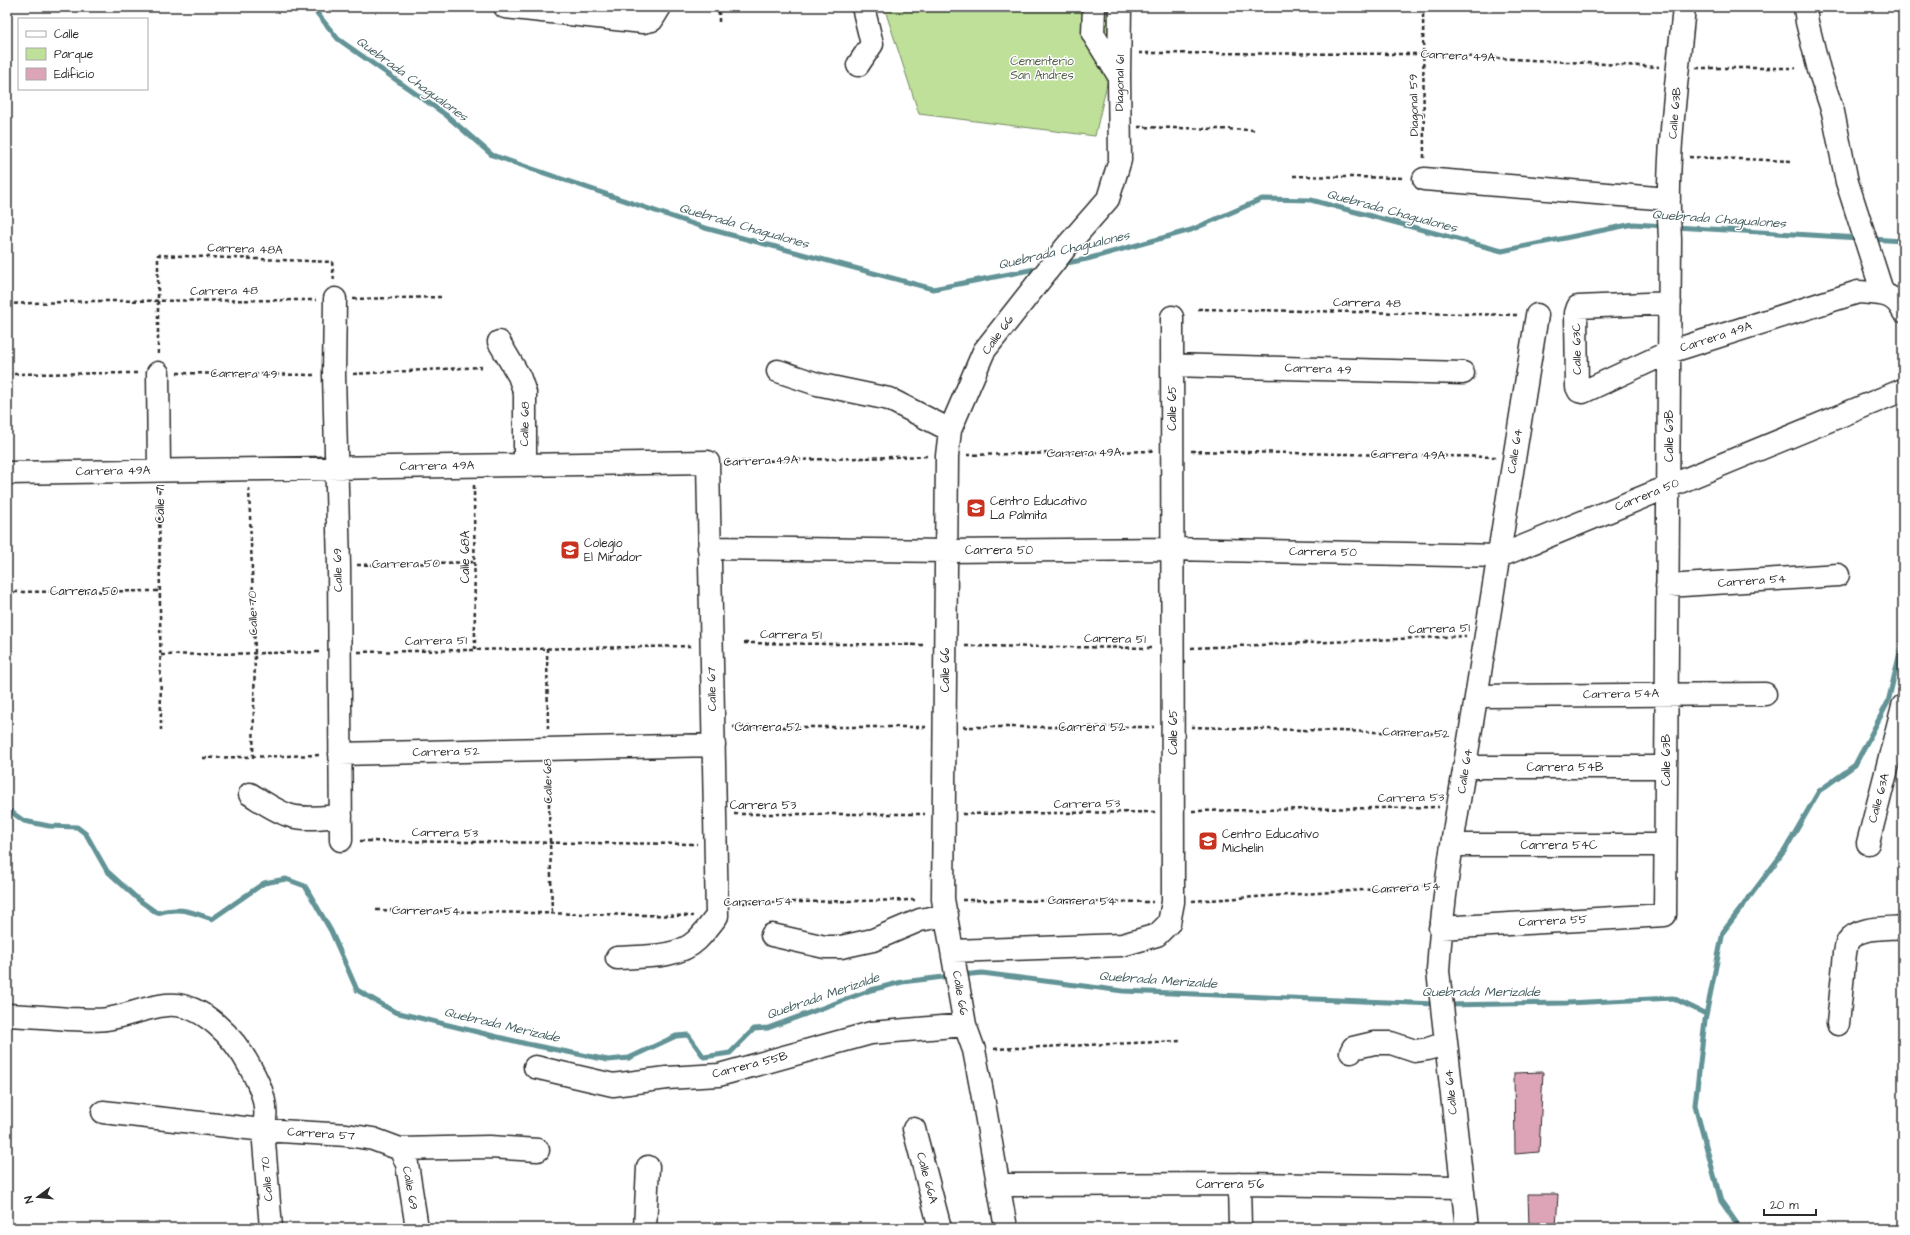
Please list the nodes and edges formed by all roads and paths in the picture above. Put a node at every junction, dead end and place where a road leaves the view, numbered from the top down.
1 (505, 7) edge
2 (660, 7) edge
3 (719, 7) edge
4 (863, 7) edge
5 (1094, 7) edge
6 (1120, 7) edge
7 (1423, 7) edge
8 (1684, 7) edge
9 (1805, 7) edge
10 (719, 22) dead end
11 (1121, 53) junction
12 (1422, 54) junction
13 (858, 65) dead end
14 (1679, 68) junction
15 (1796, 68) dead end
16 (1119, 76) junction
17 (1120, 126) junction
18 (1255, 130) dead end
19 (1671, 156) junction
20 (1120, 160) joint
21 (1792, 161) dead end
22 (1293, 176) dead end
23 (1424, 179) junction
24 (1669, 207) junction
25 (332, 262) dead end
26 (1883, 294) junction
27 (441, 297) dead end
28 (335, 299) junction
29 (158, 301) junction
30 (1670, 303) junction
31 (7, 304) edge
32 (1198, 309) dead end
33 (1903, 311) edge
34 (1536, 315) joint
35 (1172, 318) dead end
36 (499, 342) dead end
37 (1669, 352) junction
38 (1172, 365) junction
39 (482, 367) dead end
40 (778, 371) dead end
41 (158, 373) junction
42 (1463, 373) dead end
43 (7, 374) edge
44 (334, 375) junction
45 (1903, 390) edge
46 (1579, 391) joint
47 (950, 430) junction
48 (1173, 451) junction
49 (947, 456) junction
50 (1514, 457) junction
51 (708, 462) junction
52 (525, 465) junction
53 (474, 466) junction
54 (335, 468) junction
55 (248, 469) junction
56 (159, 470) junction
57 (7, 473) edge
58 (1668, 486) junction
59 (710, 548) junction
60 (1173, 549) junction
61 (946, 551) junction
62 (1500, 556) junction
63 (474, 562) junction
64 (339, 566) junction
65 (1838, 575) dead end
66 (1667, 586) junction
67 (160, 591) junction
68 (7, 592) edge
69 (1486, 636) junction
70 (744, 643) dead end
71 (712, 645) junction
72 (945, 646) junction
73 (547, 648) junction
74 (475, 649) junction
75 (1173, 649) junction
76 (338, 652) junction
77 (255, 653) junction
78 (161, 655) junction
79 (1666, 694) junction
80 (1765, 694) dead end
81 (1477, 696) junction
82 (1903, 706) edge
83 (944, 727) junction
84 (1173, 727) junction
85 (161, 730) dead end
86 (1470, 735) junction
87 (713, 736) junction
88 (548, 749) junction
89 (340, 754) junction
90 (253, 757) junction
91 (203, 758) dead end
92 (1464, 767) junction
93 (1666, 767) junction
94 (250, 794) dead end
95 (1459, 806) junction
96 (1173, 812) junction
97 (715, 814) junction
98 (943, 814) junction
99 (341, 816) junction
100 (341, 840) joint
101 (1868, 843) dead end
102 (549, 844) junction
103 (716, 844) junction
104 (1453, 844) junction
105 (1665, 845) junction
106 (1447, 885) junction
107 (1173, 902) junction
108 (945, 908) junction
109 (376, 910) dead end
110 (717, 910) junction
111 (552, 913) junction
112 (1665, 914) joint
113 (1903, 927) edge
114 (1440, 928) junction
115 (772, 935) dead end
116 (953, 953) junction
117 (617, 958) dead end
118 (7, 1015) edge
119 (1838, 1024) dead end
120 (965, 1025) junction
121 (1180, 1041) dead end
122 (1446, 1043) junction
123 (974, 1050) junction
124 (1351, 1052) dead end
125 (535, 1067) dead end
126 (103, 1112) dead end
127 (914, 1129) dead end
128 (263, 1130) junction
129 (400, 1149) junction
130 (538, 1150) dead end
131 (648, 1167) dead end
132 (1239, 1184) junction
133 (1000, 1185) junction
134 (1461, 1187) junction
135 (271, 1228) edge
136 (417, 1228) edge
137 (645, 1228) edge
138 (940, 1228) edge
139 (1006, 1228) edge
140 (1240, 1228) edge
141 (1467, 1228) edge

1 - 2 street
3 - 10 path
4 - 13 street
5 - 16 street
6 - 11 street, Diagonal 61
7 - 12 path, Diagonal 59
8 - 14 street, Calle 63B
9 - 26 street
11 - 12 path, Carrera 49A
11 - 16 street, Diagonal 61
12 - 14 path, Carrera 49A
12 - 23 path, Diagonal 59
14 - 15 path, Carrera 49A
14 - 19 street, Calle 63B
16 - 17 street, Diagonal 61
17 - 18 path
17 - 20 street, Diagonal 61
19 - 21 path
19 - 24 street, Calle 63B
20 - 47 street, Calle 66
22 - 23 path
23 - 24 street
24 - 30 street, Calle 63B
25 - 29 path, Carrera 48A
26 - 33 street
26 - 37 street, Carrera 49A
27 - 28 path, Carrera 48
28 - 29 path, Carrera 48
28 - 44 street, Calle 69
29 - 31 path, Carrera 48
29 - 41 path
30 - 37 street, Calle 63B
30 - 46 street, Calle 63C
32 - 34 path, Carrera 48
34 - 50 street, Calle 64
35 - 38 street, Calle 65
36 - 52 street, Calle 68
37 - 46 street, Carrera 49A
37 - 58 street, Calle 63B
38 - 42 street, Carrera 49
38 - 48 street, Calle 65
39 - 44 path, Carrera 49
40 - 47 street
41 - 43 path, Carrera 49
41 - 44 path, Carrera 49
41 - 56 street, Calle 71
44 - 54 street, Calle 69
45 - 58 street, Carrera 50
47 - 49 street, Calle 66
48 - 49 path, Carrera 49A
48 - 50 path, Carrera 49A
48 - 60 street, Calle 65
49 - 51 path, Carrera 49A
49 - 61 street, Calle 66
50 - 62 street, Calle 64
51 - 52 street, Carrera 49A
51 - 59 street, Calle 67
52 - 53 street, Carrera 49A
53 - 54 street, Carrera 49A
53 - 63 path, Calle 68A
54 - 55 street, Carrera 49A
54 - 64 street, Calle 69
55 - 56 street, Carrera 49A
55 - 77 path, Calle 70
56 - 57 street, Carrera 49A
56 - 67 path, Calle 71
58 - 62 street, Carrera 50
58 - 66 street, Calle 63B
59 - 61 street, Carrera 50
59 - 71 street, Calle 67
60 - 61 street, Carrera 50
60 - 62 street, Carrera 50
60 - 75 street, Calle 65
61 - 72 street, Calle 66
62 - 69 street, Calle 64
63 - 64 path, Carrera 50
63 - 74 path, Calle 68A
64 - 76 street, Calle 69
65 - 66 street, Carrera 54
66 - 79 street, Calle 63B
67 - 68 path, Carrera 50
67 - 78 path, Calle 71
69 - 75 path, Carrera 51
69 - 81 street, Calle 64
70 - 72 path, Carrera 51
71 - 73 path, Carrera 51
71 - 87 street, Calle 67
72 - 75 path, Carrera 51
72 - 83 street, Calle 66
73 - 74 path, Carrera 51
73 - 88 path, Calle 68
74 - 76 path, Carrera 51
75 - 84 street, Calle 65
76 - 77 path, Carrera 51
76 - 89 street, Calle 69
77 - 78 path, Carrera 51
77 - 90 path, Calle 70
78 - 85 path, Calle 71
79 - 80 street, Carrera 54A
79 - 81 street, Carrera 54A
79 - 93 street, Calle 63B
81 - 86 street, Calle 64
82 - 101 street, Calle 63A
83 - 84 path, Carrera 52
83 - 87 path, Carrera 52
83 - 98 street, Calle 66
84 - 86 path, Carrera 52
84 - 96 street, Calle 65
86 - 92 street, Calle 64
87 - 88 street, Carrera 52
87 - 97 street, Calle 67
88 - 89 street, Carrera 52
88 - 102 path, Calle 68
89 - 90 path
89 - 99 street, Calle 69
90 - 91 path
92 - 93 street, Carrera 54B
92 - 95 street, Calle 64
93 - 105 street, Calle 63B
94 - 99 street
95 - 96 path, Carrera 53
95 - 104 street, Calle 64
96 - 98 path, Carrera 53
96 - 107 street, Calle 65
97 - 98 path, Carrera 53
97 - 103 street, Calle 67
98 - 108 street, Calle 66
99 - 100 street, Calle 69
100 - 102 path, Carrera 53
102 - 103 path, Carrera 53
102 - 111 path, Calle 68
103 - 110 street, Calle 67
104 - 105 street, Carrera 54C
104 - 106 street, Calle 64
105 - 112 street, Calle 63B
106 - 107 path, Carrera 54
106 - 114 street, Calle 64
107 - 108 path, Carrera 54
107 - 116 street, Calle 65
108 - 110 path, Carrera 54
108 - 115 street
108 - 116 street, Calle 66
109 - 111 path, Carrera 54
110 - 111 path, Carrera 54
110 - 117 street
112 - 114 street, Carrera 55
113 - 119 street
114 - 122 street, Calle 64
116 - 120 street, Calle 66
118 - 128 street, Calle 70
120 - 123 street, Calle 66
120 - 125 street, Carrera 55B
121 - 123 path
122 - 124 street
122 - 134 street, Calle 64
123 - 133 street, Calle 66
126 - 128 street, Carrera 57
127 - 138 street, Calle 66A
128 - 129 street, Carrera 57
128 - 135 street, Calle 70
129 - 130 street, Carrera 57
129 - 136 street, Calle 69
131 - 137 street
132 - 133 street, Carrera 56
132 - 134 street, Carrera 56
132 - 140 street
133 - 139 street, Calle 66
134 - 141 street, Calle 64

